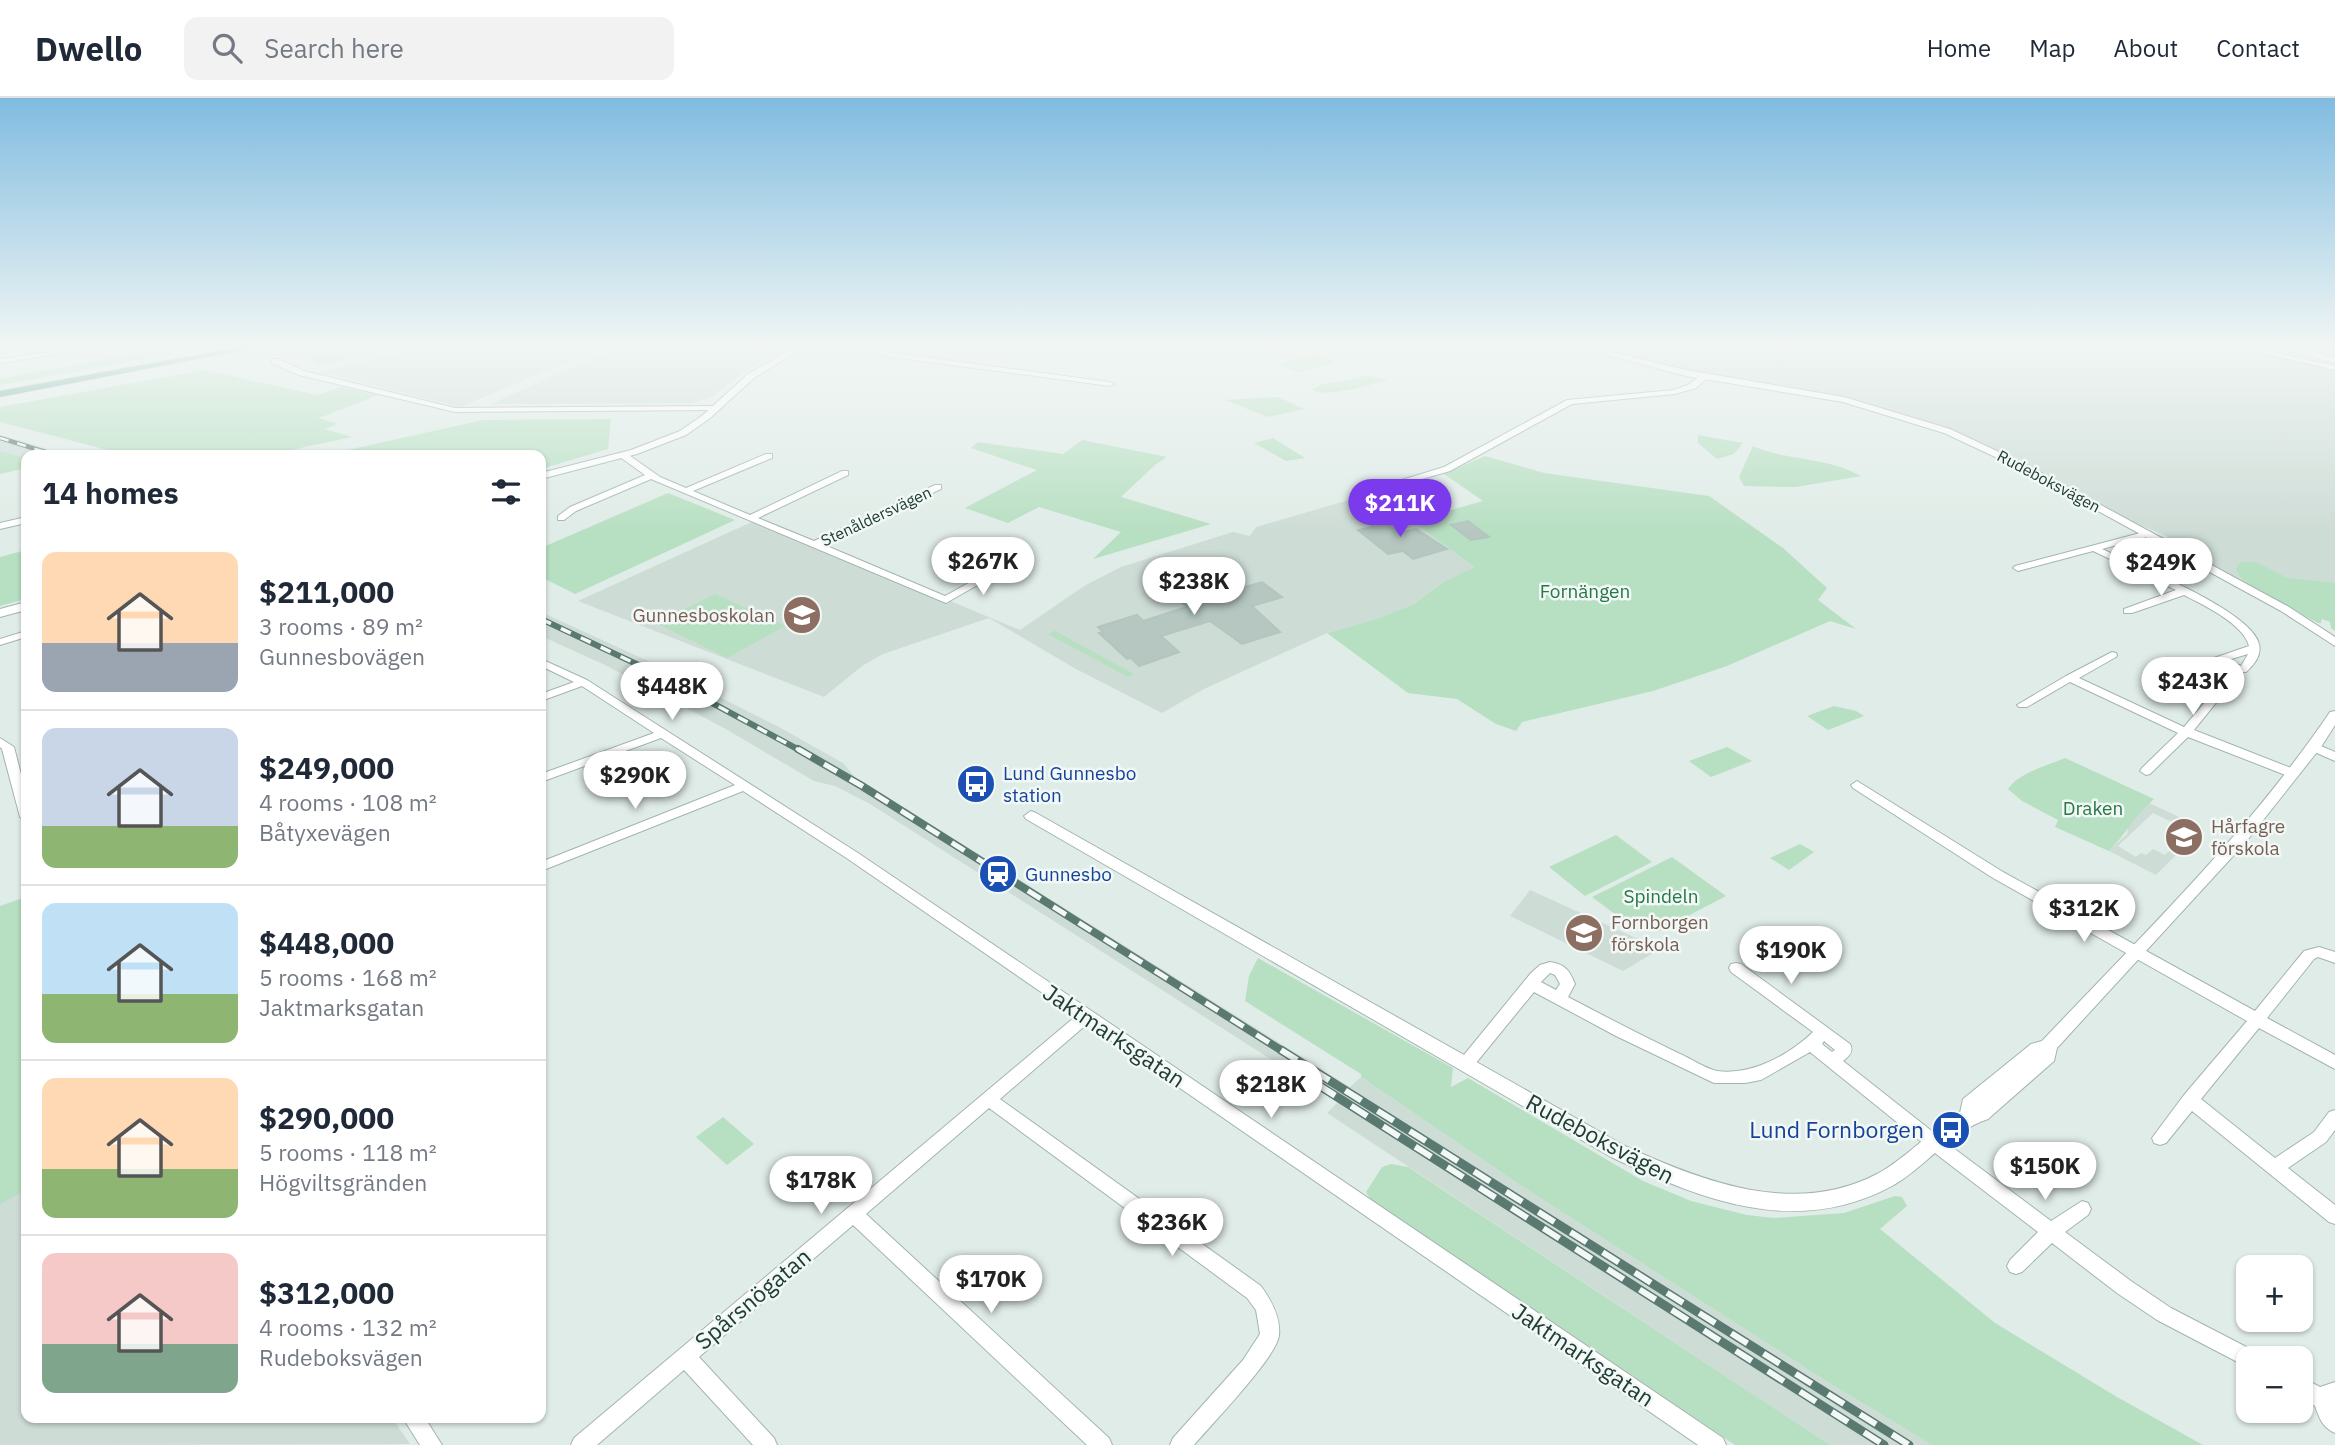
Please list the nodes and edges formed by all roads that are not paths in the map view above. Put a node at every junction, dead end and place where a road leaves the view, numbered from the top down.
1 (446, 408) edge
2 (715, 408) joint
3 (1559, 408) edge
4 (1869, 408) edge
5 (623, 455) junction
6 (769, 457) dead end
7 (845, 473) dead end
8 (546, 474) edge
9 (653, 475) junction
10 (938, 487) dead end
11 (1373, 490) dead end
12 (687, 491) junction
13 (561, 518) dead end
14 (751, 518) junction
15 (21, 521) edge
16 (0, 526) edge
17 (2148, 534) junction
18 (815, 544) junction
19 (2093, 548) junction
20 (1004, 567) dead end
21 (2018, 568) dead end
22 (2184, 591) junction
23 (21, 607) edge
24 (2128, 611) dead end
25 (0, 613) edge
26 (21, 636) edge
27 (0, 642) edge
28 (2335, 642) edge
29 (2255, 648) dead end
30 (2112, 655) dead end
31 (546, 664) edge
32 (2070, 678) junction
33 (583, 682) junction
34 (546, 696) edge
35 (2215, 697) dead end
36 (2023, 705) dead end
37 (2335, 715) edge
38 (2186, 732) junction
39 (661, 734) junction
40 (0, 742) edge
41 (2314, 747) junction
42 (2335, 757) edge
43 (2146, 771) dead end
44 (2292, 773) junction
45 (546, 776) edge
46 (1857, 785) dead end
47 (742, 787) junction
48 (21, 798) edge
49 (1031, 816) dead end
50 (546, 865) edge
51 (2134, 951) junction
52 (2335, 958) edge
53 (1736, 968) dead end
54 (1532, 984) junction
55 (1559, 999) junction
56 (1086, 1017) junction
57 (2255, 1020) junction
58 (1824, 1032) junction
59 (1811, 1044) junction
60 (1832, 1059) junction
61 (2335, 1063) edge
62 (1465, 1065) junction
63 (988, 1099) junction
64 (2190, 1100) junction
65 (2335, 1117) edge
66 (2160, 1138) dead end
67 (1936, 1143) junction
68 (2274, 1168) junction
69 (2082, 1209) dead end
70 (853, 1214) junction
71 (2335, 1216) edge
72 (2050, 1231) junction
73 (2016, 1266) dead end
74 (2236, 1352) edge
75 (685, 1357) junction
76 (2329, 1395) edge
77 (417, 1423) edge
78 (2335, 1423) edge
79 (432, 1445) edge
80 (581, 1445) edge
81 (767, 1445) edge
82 (1102, 1445) edge
83 (1180, 1445) edge
84 (1716, 1445) edge

1 - 2 street
2 - 5 street
3 - 11 street
4 - 17 street, Rudeboksvägen
5 - 8 street
5 - 9 street, Stenåldersvägen
6 - 12 street
7 - 14 street
9 - 12 street, Stenåldersvägen
9 - 13 street
10 - 18 street, Stenåldersvägen
12 - 14 street, Stenåldersvägen
14 - 18 street, Stenåldersvägen
15 - 16 street
17 - 19 street
17 - 28 street, Rudeboksvägen
18 - 20 street, Stenåldersvägen
19 - 21 street
19 - 22 street
22 - 24 street
22 - 29 street
23 - 25 street
26 - 27 street
30 - 32 street
31 - 33 street, Jaktmarksgatan
32 - 36 street
32 - 38 street
33 - 34 street
33 - 39 street, Jaktmarksgatan
35 - 38 street
37 - 41 street, Rudeboksvägen
38 - 43 street
38 - 44 street
39 - 45 street
39 - 47 street, Jaktmarksgatan
40 - 48 street
41 - 42 street
41 - 44 street, Rudeboksvägen
44 - 51 street, Rudeboksvägen
46 - 51 street
47 - 50 street
47 - 56 street, Jaktmarksgatan
49 - 62 street, Rudeboksvägen
51 - 57 street
51 - 67 street, Rudeboksvägen
52 - 57 street
53 - 58 street
54 - 55 street
54 - 55 street
54 - 62 street
55 - 59 street
56 - 63 street, Spårsnögatan
56 - 84 street, Jaktmarksgatan
57 - 61 street
57 - 64 street
58 - 59 street
58 - 60 street
59 - 60 street
60 - 67 street
62 - 67 street, Rudeboksvägen
63 - 70 street, Spårsnögatan
63 - 83 street
64 - 66 street
64 - 68 street
65 - 68 street
67 - 72 street
68 - 71 street
69 - 72 street
70 - 75 street, Spårsnögatan
70 - 82 street
72 - 73 street
72 - 74 street
75 - 80 street, Spårsnögatan
75 - 81 street
76 - 78 street
77 - 79 street

